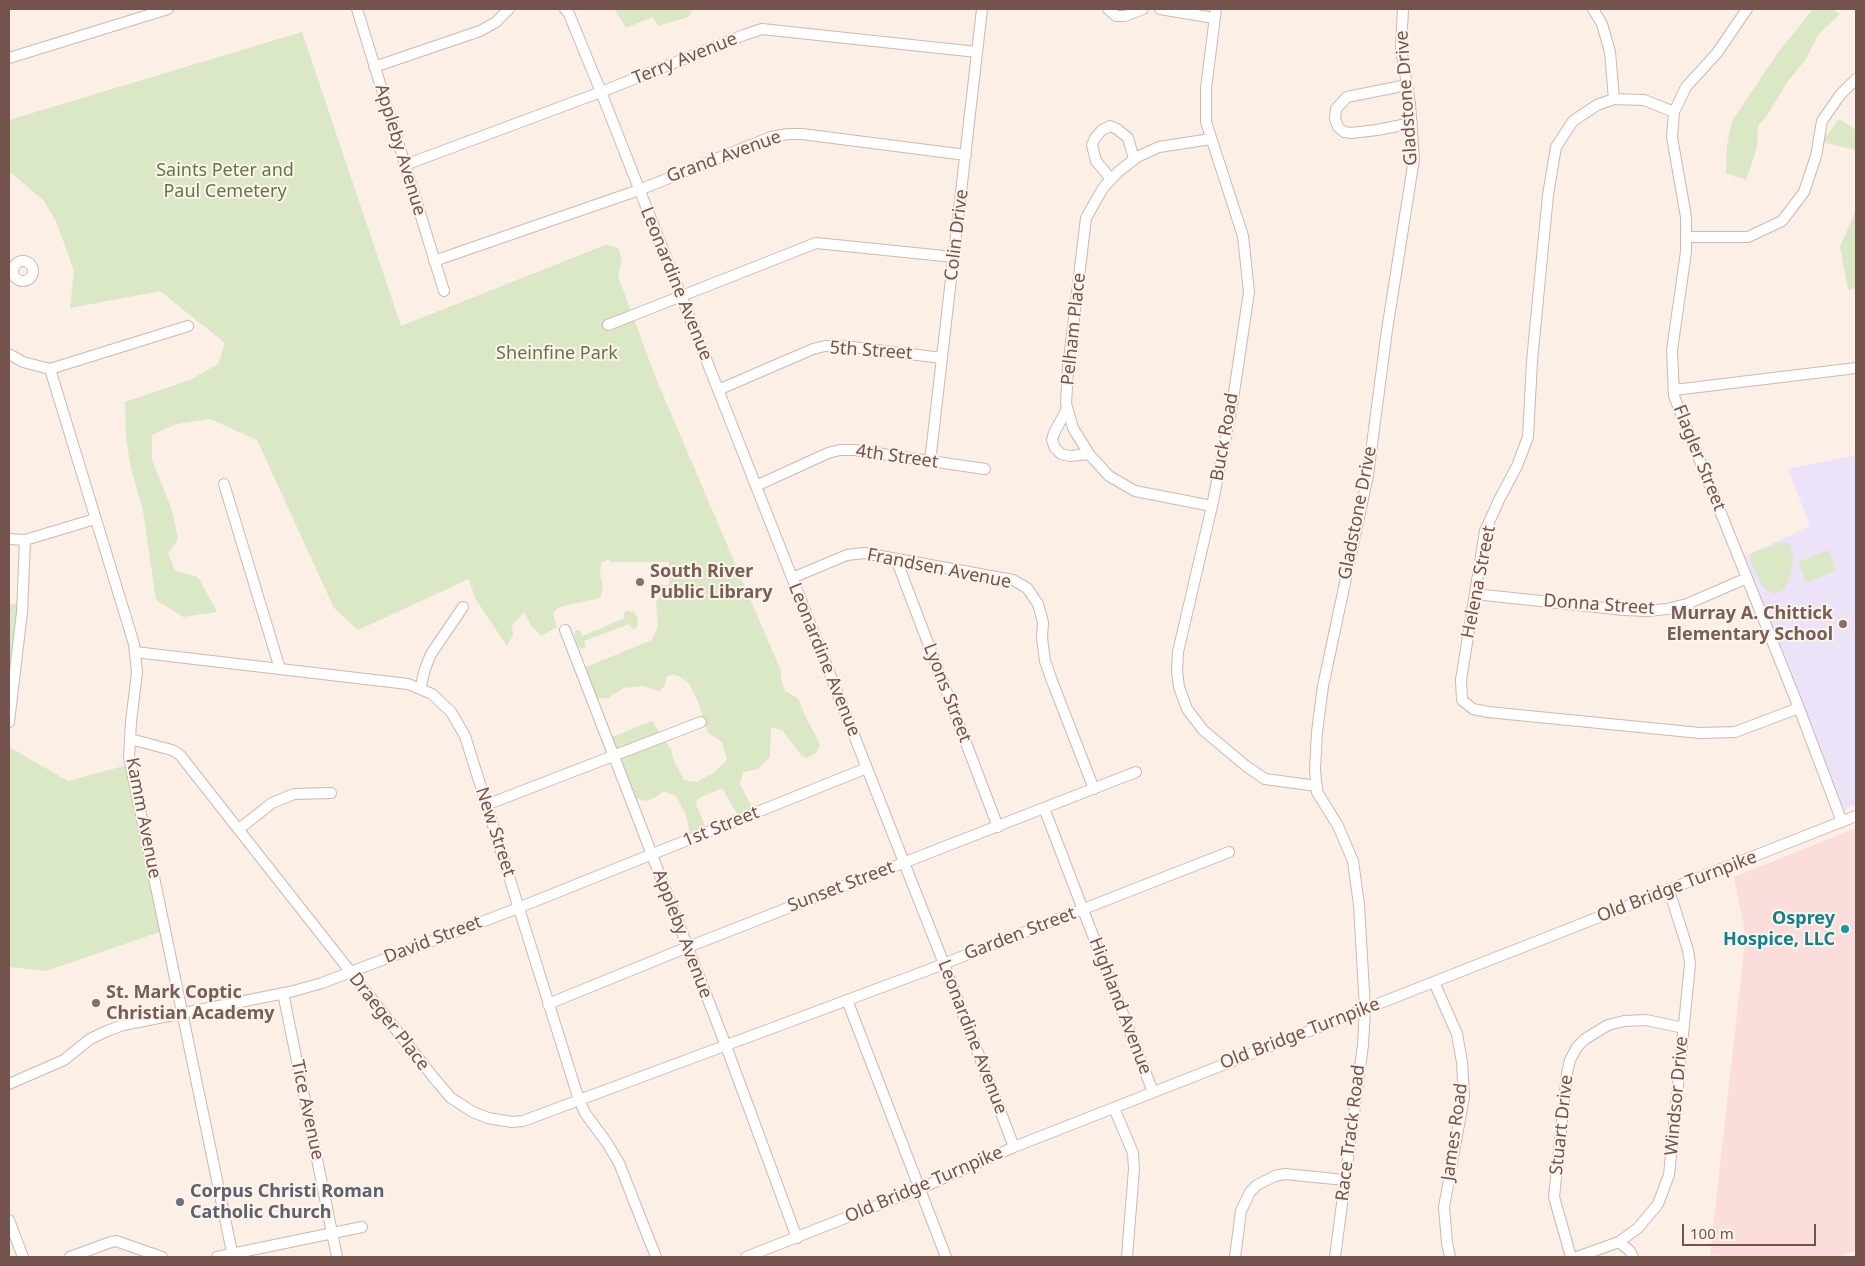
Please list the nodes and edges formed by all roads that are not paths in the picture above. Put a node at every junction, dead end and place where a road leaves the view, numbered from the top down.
1 (168, 9) edge
2 (357, 9) edge
3 (509, 9) edge
4 (564, 9) edge
5 (982, 9) edge
6 (1108, 9) edge
7 (1143, 9) edge
8 (1160, 9) edge
9 (1403, 9) edge
10 (1593, 9) edge
11 (1747, 9) edge
12 (1215, 14) edge
13 (977, 52) junction
14 (9, 58) edge
15 (374, 67) junction
16 (1856, 79) edge
17 (1407, 85) junction
18 (602, 92) junction
19 (1614, 99) junction
20 (1674, 112) junction
21 (1412, 123) junction
22 (1211, 139) junction
23 (966, 155) junction
24 (1134, 159) junction
25 (405, 165) junction
26 (1111, 179) junction
27 (638, 190) junction
28 (1686, 237) junction
29 (954, 257) junction
30 (434, 261) junction
31 (444, 291) dead end
32 (680, 296) junction
33 (608, 324) dead end
34 (188, 326) dead end
35 (9, 354) edge
36 (942, 358) junction
37 (1856, 368) edge
38 (50, 369) junction
39 (718, 390) junction
40 (1674, 390) junction
41 (1067, 409) junction
42 (1089, 454) junction
43 (930, 462) junction
44 (985, 469) dead end
45 (224, 484) dead end
46 (756, 486) junction
47 (1212, 506) junction
48 (95, 519) junction
49 (9, 539) edge
50 (25, 540) junction
51 (896, 559) junction
52 (792, 578) junction
53 (1747, 578) junction
54 (1475, 594) junction
55 (463, 607) dead end
56 (565, 630) dead end
57 (135, 652) junction
58 (280, 669) junction
59 (420, 689) junction
60 (1799, 708) junction
61 (9, 722) edge
62 (701, 722) dead end
63 (130, 739) junction
64 (614, 756) junction
65 (867, 768) junction
66 (1136, 772) dead end
67 (1317, 786) junction
68 (1094, 789) junction
69 (331, 793) dead end
70 (486, 805) junction
71 (1044, 808) junction
72 (1856, 816) edge
73 (1842, 822) junction
74 (998, 827) junction
75 (239, 829) junction
76 (1229, 852) dead end
77 (652, 854) junction
78 (904, 863) junction
79 (1668, 890) junction
80 (519, 907) junction
81 (1083, 909) junction
82 (688, 947) junction
83 (944, 964) junction
84 (350, 972) junction
85 (1434, 982) junction
86 (283, 993) junction
87 (847, 1000) junction
88 (548, 1004) junction
89 (1365, 1009) junction
90 (183, 1014) junction
91 (1684, 1028) junction
92 (726, 1046) junction
93 (9, 1084) edge
94 (1153, 1092) junction
95 (579, 1100) junction
96 (1114, 1108) junction
97 (1014, 1147) junction
98 (1345, 1180) junction
99 (919, 1189) junction
100 (9, 1220) edge
101 (362, 1227) dead end
102 (332, 1232) junction
103 (797, 1238) junction
104 (1619, 1242) junction
105 (233, 1256) edge
106 (23, 1257) edge
107 (70, 1257) edge
108 (162, 1257) edge
109 (217, 1257) edge
110 (338, 1257) edge
111 (656, 1257) edge
112 (746, 1257) edge
113 (946, 1257) edge
114 (1127, 1257) edge
115 (1235, 1257) edge
116 (1335, 1257) edge
117 (1450, 1257) edge
118 (1571, 1257) edge
119 (1577, 1257) edge
120 (1633, 1257) edge

1 - 14 street
2 - 15 street, Appleby Avenue
3 - 15 street
4 - 18 street, Leonardine Avenue
5 - 13 street, Colin Drive
6 - 7 street
8 - 12 street
9 - 17 street, Gladstone Drive
10 - 19 street
11 - 20 street, Flagler Street
12 - 22 street, Buck Road
13 - 18 street, Terry Avenue
13 - 23 street, Colin Drive
15 - 25 street, Appleby Avenue
16 - 28 street
17 - 21 street, Gladstone Drive
17 - 21 street
18 - 25 street, Terry Avenue
18 - 27 street, Leonardine Avenue
19 - 20 street, Helena Street
19 - 54 street, Helena Street
20 - 28 street, Flagler Street
21 - 67 street, Gladstone Drive
22 - 24 street, Pelham Place
22 - 47 street, Buck Road
23 - 27 street, Grand Avenue
23 - 29 street, Colin Drive
24 - 26 street, Pelham Place
24 - 26 street
25 - 30 street, Appleby Avenue
26 - 41 street, Pelham Place
27 - 30 street, Grand Avenue
27 - 32 street, Leonardine Avenue
28 - 40 street, Flagler Street
29 - 32 street
29 - 36 street, Colin Drive
30 - 31 street, Appleby Avenue
32 - 33 street
32 - 39 street, Leonardine Avenue
34 - 38 street
35 - 38 street
36 - 39 street, 5th Street
36 - 43 street, Colin Drive
37 - 40 street
38 - 48 street, Kamm Avenue
39 - 46 street, Leonardine Avenue
40 - 53 street, Flagler Street
41 - 42 street, Pelham Place
41 - 42 street
42 - 47 street, Pelham Place
43 - 44 street, 4th Street
43 - 46 street, 4th Street
45 - 58 street
46 - 52 street, Leonardine Avenue
47 - 67 street, Buck Road
48 - 50 street
48 - 57 street, Kamm Avenue
49 - 50 street
50 - 61 street
51 - 52 street, Frandsen Avenue
51 - 68 street, Frandsen Avenue
51 - 74 street, Lyons Street
52 - 65 street, Leonardine Avenue
53 - 54 street, Donna Street
53 - 60 street, Flagler Street
54 - 60 street, Helena Street
55 - 59 street
56 - 64 street, Appleby Avenue
57 - 58 street, New Street
57 - 63 street, Kamm Avenue
58 - 59 street, New Street
59 - 70 street, New Street
60 - 73 street, Flagler Street
62 - 64 street
63 - 75 street, Draeger Place
63 - 90 street, Kamm Avenue
64 - 70 street
64 - 77 street, Appleby Avenue
65 - 77 street, 1st Street
65 - 78 street, Leonardine Avenue
66 - 68 street, Sunset Street
67 - 89 street, Gladstone Drive
68 - 71 street, Sunset Street
69 - 75 street
70 - 80 street, New Street
71 - 74 street, Sunset Street
71 - 81 street, Highland Avenue
72 - 73 street, Old Bridge Turnpike
73 - 79 street, Old Bridge Turnpike
74 - 78 street, Sunset Street
75 - 84 street, Draeger Place
76 - 81 street, Garden Street
77 - 80 street, 1st Street
77 - 82 street, Appleby Avenue
78 - 82 street, Sunset Street
78 - 83 street, Leonardine Avenue
79 - 85 street, Old Bridge Turnpike
79 - 91 street, Windsor Drive
80 - 84 street, David Street
80 - 88 street, New Street
81 - 83 street, Garden Street
81 - 94 street, Highland Avenue
82 - 88 street, Sunset Street
82 - 92 street, Appleby Avenue
83 - 87 street, Garden Street
83 - 97 street, Leonardine Avenue
84 - 86 street, David Street
84 - 95 street, Draeger Place
85 - 89 street, Old Bridge Turnpike
85 - 117 street, James Road
86 - 90 street, David Street
86 - 102 street, Tice Avenue
87 - 92 street, Garden Street
87 - 99 street
88 - 95 street, New Street
89 - 94 street, Old Bridge Turnpike
89 - 98 street, Race Track Road
90 - 93 street, David Street
90 - 105 street, Kamm Avenue
91 - 104 street, Windsor Drive
91 - 118 street, Stuart Drive
92 - 95 street, Draeger Place
92 - 103 street, Appleby Avenue
94 - 96 street, Old Bridge Turnpike
95 - 111 street, New Street
96 - 97 street, Old Bridge Turnpike
96 - 114 street
97 - 99 street, Old Bridge Turnpike
98 - 115 street
98 - 116 street, Race Track Road
99 - 103 street, Old Bridge Turnpike
99 - 113 street
100 - 106 street
101 - 102 street
102 - 105 street
102 - 110 street, Tice Avenue
103 - 112 street, Old Bridge Turnpike
104 - 119 street, Windsor Drive
104 - 120 street
105 - 109 street
107 - 108 street

